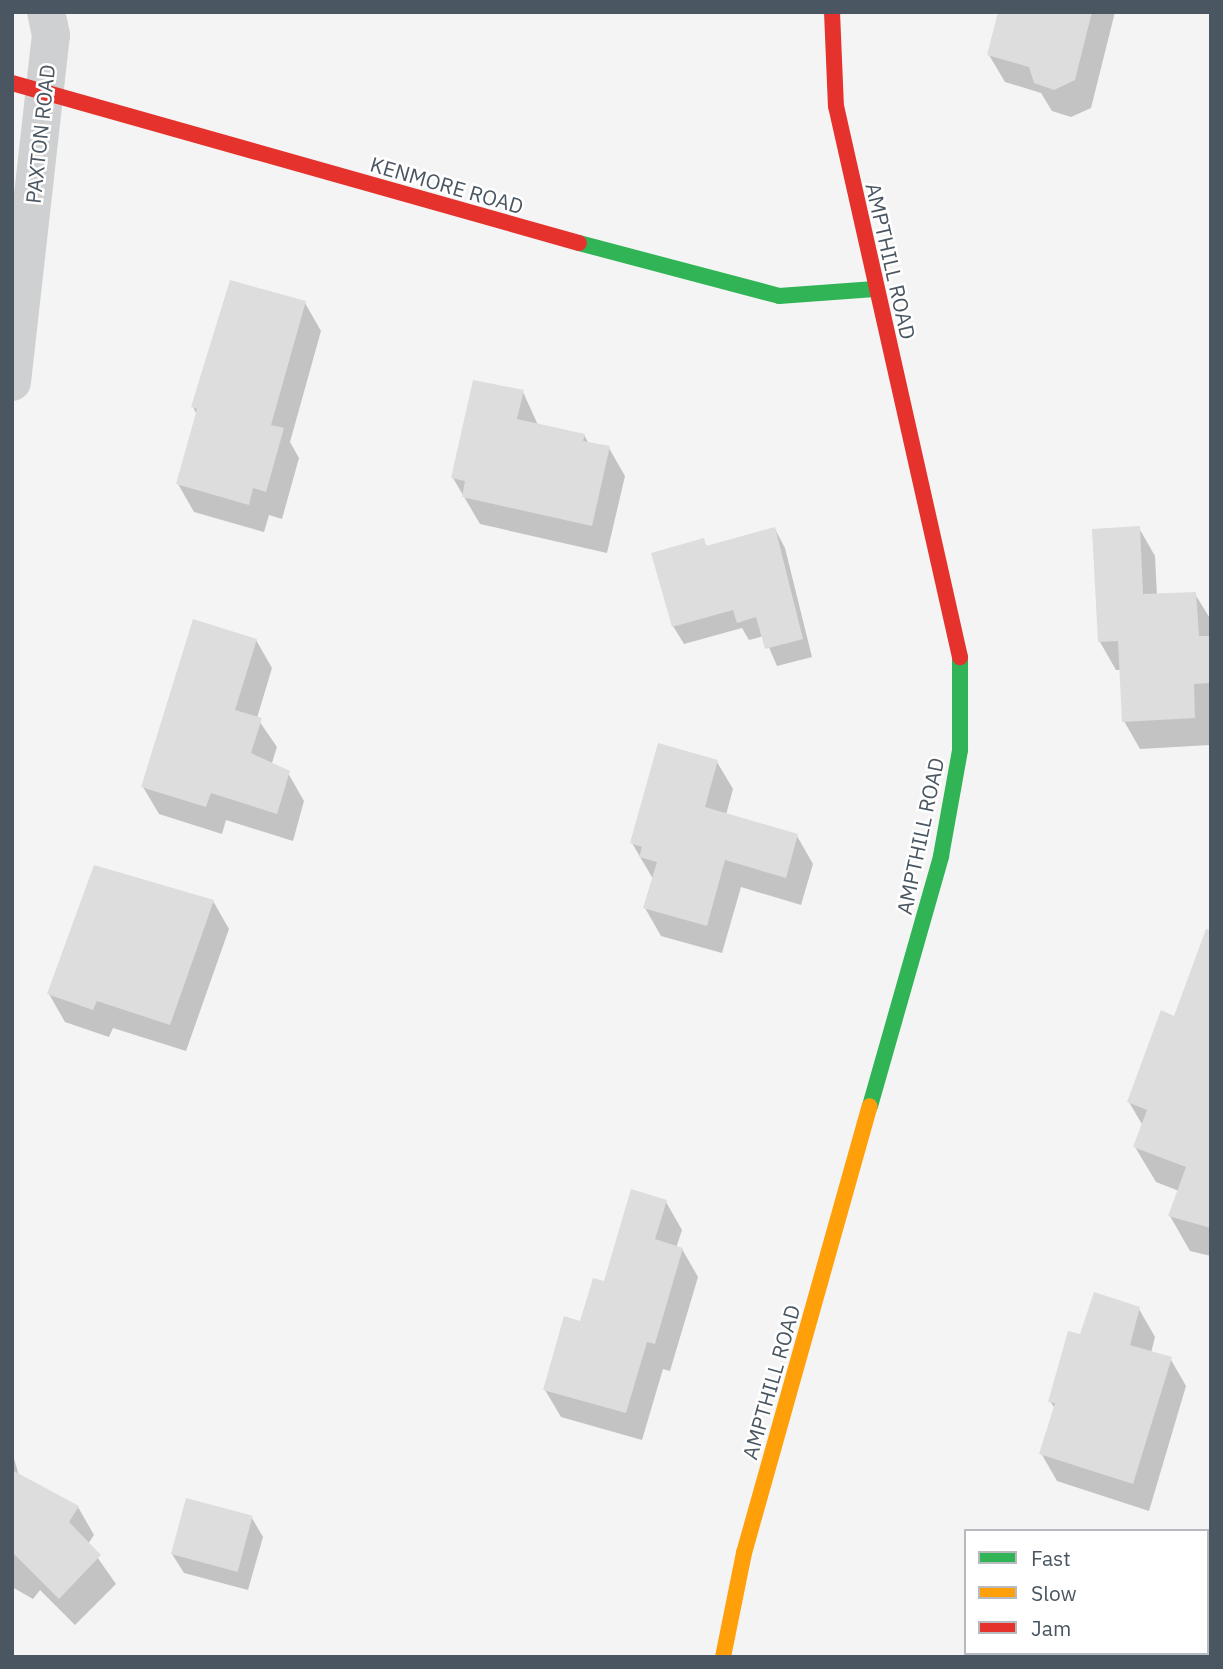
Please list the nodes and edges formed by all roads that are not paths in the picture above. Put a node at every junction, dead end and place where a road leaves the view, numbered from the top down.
1 (46, 12) edge
2 (832, 12) edge
3 (29, 88) edge
4 (875, 289) junction
5 (12, 382) edge
6 (723, 1657) edge

1 - 3 street, PAXTON ROAD
2 - 4 street, AMPTHILL ROAD
3 - 4 street, KENMORE ROAD
3 - 5 street, PAXTON ROAD
4 - 6 street, AMPTHILL ROAD

